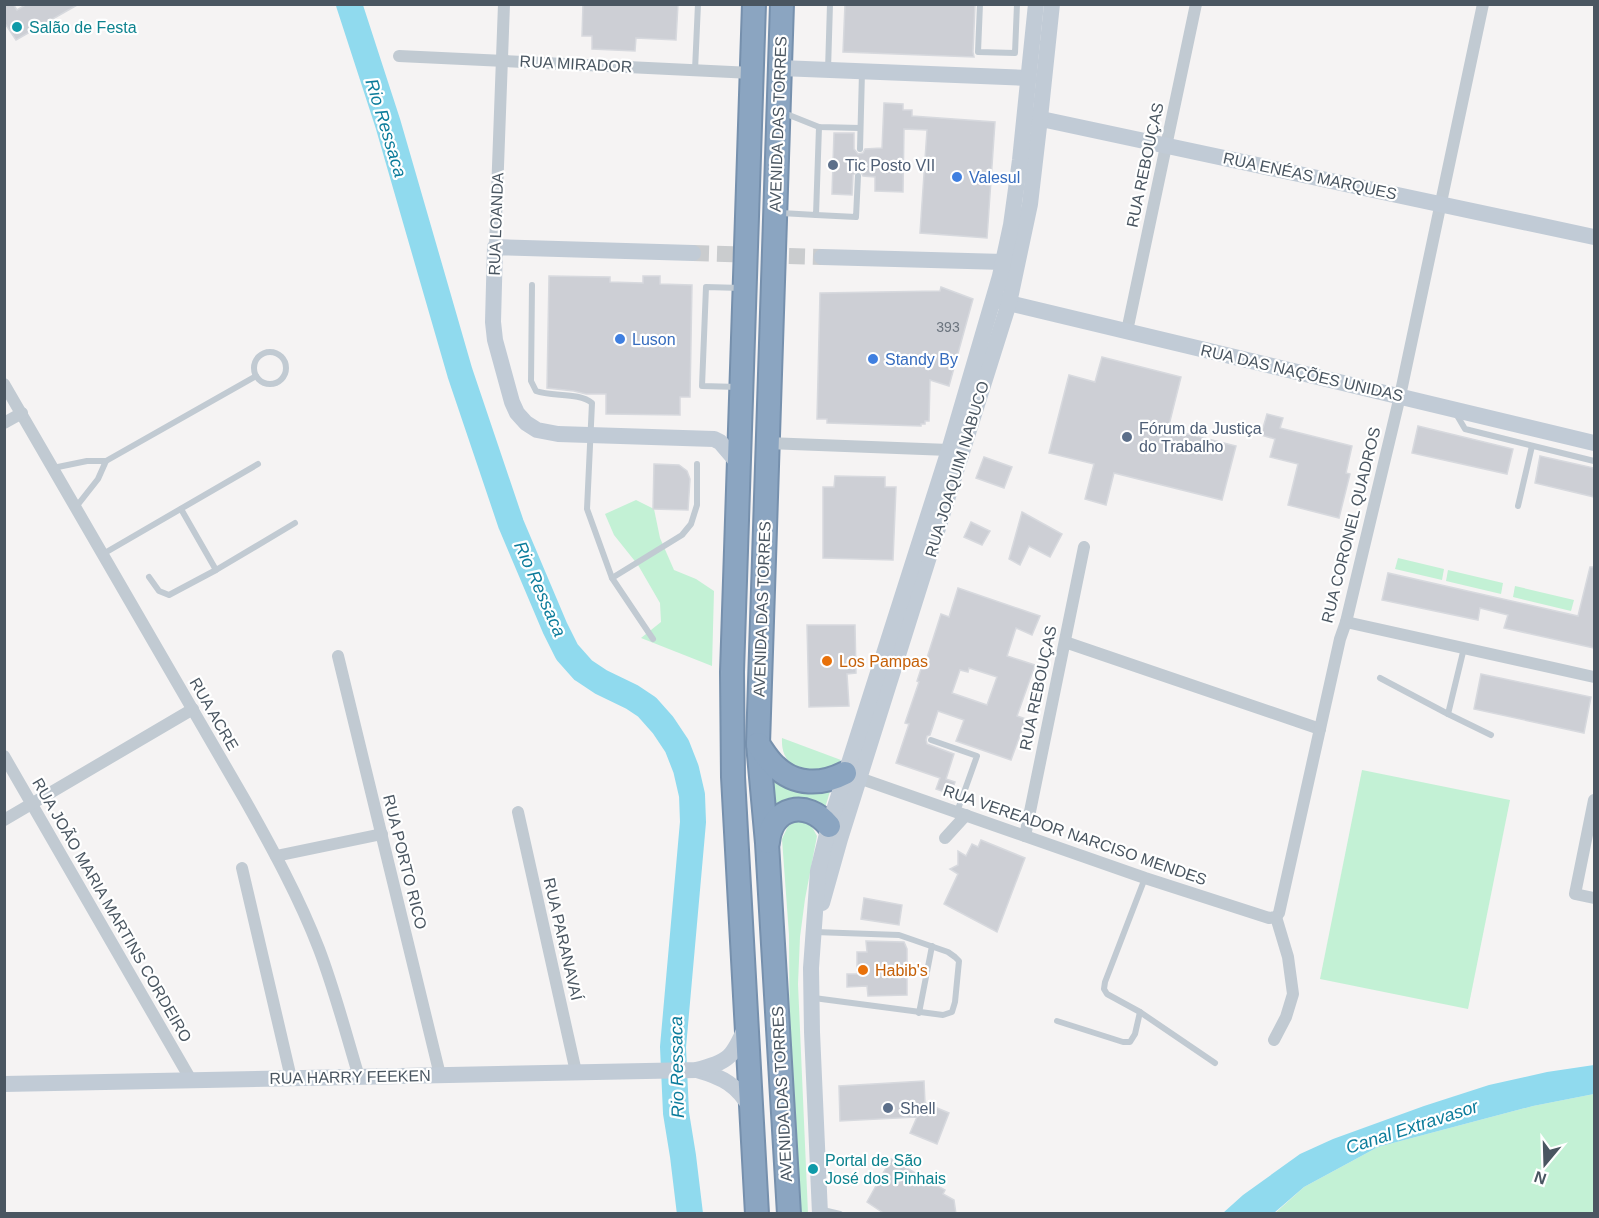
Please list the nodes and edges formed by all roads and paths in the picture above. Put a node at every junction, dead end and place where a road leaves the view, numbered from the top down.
1 (504, 4) edge
2 (698, 4) edge
3 (754, 4) edge
4 (782, 4) edge
5 (830, 4) edge
6 (980, 4) edge
7 (1017, 4) edge
8 (1036, 4) edge
9 (1052, 4) edge
10 (1196, 4) edge
11 (1483, 4) edge
12 (399, 56) dead end
13 (502, 61) junction
14 (780, 68) junction
15 (695, 70) junction
16 (828, 70) junction
17 (862, 72) junction
18 (752, 73) junction
19 (1029, 78) junction
20 (778, 110) junction
21 (1033, 117) junction
22 (819, 127) junction
23 (860, 128) junction
24 (1166, 145) junction
25 (860, 149) dead end
26 (858, 176) dead end
27 (1441, 204) junction
28 (775, 213) junction
29 (816, 215) junction
30 (1594, 237) edge
31 (495, 247) junction
32 (693, 253) tunnel mouth
33 (822, 257) tunnel mouth
34 (1004, 262) junction
35 (532, 285) dead end
36 (744, 289) junction
37 (1001, 301) junction
38 (1127, 332) junction
39 (256, 376) junction
40 (4, 384) edge
41 (741, 387) junction
42 (1400, 396) junction
43 (1453, 409) junction
44 (22, 413) junction
45 (4, 423) edge
46 (591, 435) junction
47 (767, 443) junction
48 (1594, 443) edge
49 (1532, 446) junction
50 (949, 450) junction
51 (106, 461) junction
52 (1594, 461) edge
53 (738, 463) junction
54 (258, 464) dead end
55 (697, 464) dead end
56 (53, 468) junction
57 (1518, 506) dead end
58 (76, 507) junction
59 (181, 509) junction
60 (295, 523) dead end
61 (1084, 547) dead end
62 (103, 554) junction
63 (216, 570) junction
64 (148, 576) dead end
65 (612, 578) junction
66 (1346, 622) junction
67 (653, 639) dead end
68 (1065, 642) junction
69 (1464, 648) junction
70 (338, 656) dead end
71 (1594, 677) edge
72 (1380, 678) dead end
73 (193, 709) junction
74 (1448, 714) junction
75 (1320, 729) junction
76 (1491, 735) dead end
77 (931, 740) dead end
78 (758, 744) junction
79 (4, 756) edge
80 (853, 776) junction
81 (1594, 800) edge
82 (32, 804) junction
83 (518, 812) dead end
84 (962, 814) junction
85 (4, 820) edge
86 (836, 828) junction
87 (382, 834) junction
88 (1025, 836) junction
89 (945, 838) dead end
90 (768, 843) junction
91 (276, 856) junction
92 (242, 868) dead end
93 (1145, 878) junction
94 (1594, 898) edge
95 (1277, 915) junction
96 (814, 927) junction
97 (932, 946) junction
98 (811, 998) junction
99 (1140, 1012) junction
100 (919, 1013) junction
101 (1057, 1021) dead end
102 (746, 1025) junction
103 (1274, 1040) dead end
104 (1215, 1063) dead end
105 (693, 1070) junction
106 (576, 1072) junction
107 (441, 1075) junction
108 (359, 1077) junction
109 (291, 1078) junction
110 (191, 1080) junction
111 (4, 1084) edge
112 (751, 1109) junction
113 (820, 1212) edge
114 (758, 1214) edge
115 (789, 1214) edge
116 (840, 1214) edge

1 - 13 street, RUA LOANDA
2 - 15 lane
3 - 18 highway, AVENIDA DAS TORRES
4 - 14 highway, AVENIDA DAS TORRES
5 - 16 lane
6 - 7 lane
8 - 19 main road, RUA JOAQUIM NABUCO
9 - 21 main road, RUA JOAQUIM NABUCO
10 - 24 street, RUA REBOUÇAS
11 - 27 street, RUA CORONEL QUADROS
12 - 13 street, RUA MIRADOR
13 - 15 street, RUA MIRADOR
13 - 31 street, RUA LOANDA
14 - 16 main road
14 - 20 highway, AVENIDA DAS TORRES
15 - 18 street, RUA MIRADOR
16 - 17 main road
17 - 19 main road
17 - 23 lane
18 - 36 highway, AVENIDA DAS TORRES
19 - 21 main road, RUA JOAQUIM NABUCO
20 - 22 lane
20 - 28 highway, AVENIDA DAS TORRES
21 - 24 main road, RUA ENÉAS MARQUES
21 - 34 main road, RUA JOAQUIM NABUCO
21 - 37 main road, RUA JOAQUIM NABUCO
22 - 23 lane
22 - 29 lane
23 - 25 lane
24 - 27 main road, RUA ENÉAS MARQUES
24 - 38 street, RUA REBOUÇAS
26 - 29 lane
27 - 30 main road, RUA ENÉAS MARQUES
27 - 42 street, RUA CORONEL QUADROS
28 - 29 lane
28 - 47 highway, AVENIDA DAS TORRES
31 - 32 main road
31 - 46 main road, RUA LOANDA
33 - 34 main road
34 - 37 main road, RUA JOAQUIM NABUCO
35 - 46 lane
36 - 41 highway, AVENIDA DAS TORRES
36 - 41 lane
37 - 38 main road, RUA DAS NAÇÕES UNIDAS
37 - 50 main road, RUA JOAQUIM NABUCO
37 - 80 main road, RUA JOAQUIM NABUCO
38 - 42 main road, RUA DAS NAÇÕES UNIDAS
39 - 39 lane
39 - 51 lane
40 - 44 street, RUA ACRE
41 - 53 highway, AVENIDA DAS TORRES
42 - 43 main road, RUA DAS NAÇÕES UNIDAS
42 - 66 street, RUA CORONEL QUADROS
43 - 48 main road, RUA DAS NAÇÕES UNIDAS
43 - 49 lane
44 - 45 street
44 - 56 street, RUA ACRE
46 - 53 main road
46 - 65 lane
47 - 50 street
47 - 78 highway, AVENIDA DAS TORRES
49 - 52 lane
49 - 57 lane
50 - 80 main road, RUA JOAQUIM NABUCO
51 - 56 lane
51 - 58 lane
53 - 102 highway, AVENIDA DAS TORRES
54 - 59 lane
55 - 65 lane
56 - 58 street, RUA ACRE
58 - 62 street, RUA ACRE
59 - 62 lane
59 - 63 lane
60 - 63 lane
61 - 68 street, RUA REBOUÇAS
62 - 73 street, RUA ACRE
63 - 64 lane
65 - 67 lane
66 - 69 street
66 - 75 street, RUA CORONEL QUADROS
68 - 75 street
68 - 88 street, RUA REBOUÇAS
69 - 71 street
69 - 74 lane
70 - 87 street, RUA PORTO RICO
72 - 74 lane
73 - 82 street
73 - 91 street, RUA ACRE
74 - 76 lane
75 - 95 street, RUA CORONEL QUADROS
77 - 84 lane
78 - 80 highway
78 - 90 highway, AVENIDA DAS TORRES
79 - 82 street, RUA JOÃO MARIA MARTINS CORDEIRO
80 - 84 street, RUA VEREADOR NARCISO MENDES
80 - 86 main road, RUA JOAQUIM NABUCO
81 - 94 street
82 - 85 street
82 - 110 street, RUA JOÃO MARIA MARTINS CORDEIRO
83 - 106 street, RUA PARANAVAÍ
84 - 88 street, RUA VEREADOR NARCISO MENDES
84 - 89 street
86 - 90 highway
86 - 96 main road, RUA JOAQUIM NABUCO
87 - 91 street
87 - 107 street, RUA PORTO RICO
88 - 93 street, RUA VEREADOR NARCISO MENDES
90 - 115 highway, AVENIDA DAS TORRES
91 - 108 street, RUA ACRE
92 - 109 street
93 - 95 street, RUA VEREADOR NARCISO MENDES
93 - 99 lane
95 - 103 street
96 - 97 lane
96 - 98 main road, RUA JOAQUIM NABUCO
97 - 100 lane
97 - 100 lane
98 - 100 lane
98 - 113 main road, RUA JOAQUIM NABUCO
99 - 101 lane
99 - 104 lane
102 - 105 main road, RUA HARRY FEEKEN
102 - 112 highway, AVENIDA DAS TORRES
105 - 106 main road, RUA HARRY FEEKEN
105 - 112 main road, RUA HARRY FEEKEN
106 - 107 main road, RUA HARRY FEEKEN
107 - 108 main road, RUA HARRY FEEKEN
108 - 109 main road, RUA HARRY FEEKEN
109 - 110 main road, RUA HARRY FEEKEN
110 - 111 main road, RUA HARRY FEEKEN
112 - 114 highway, AVENIDA DAS TORRES
113 - 116 lane

